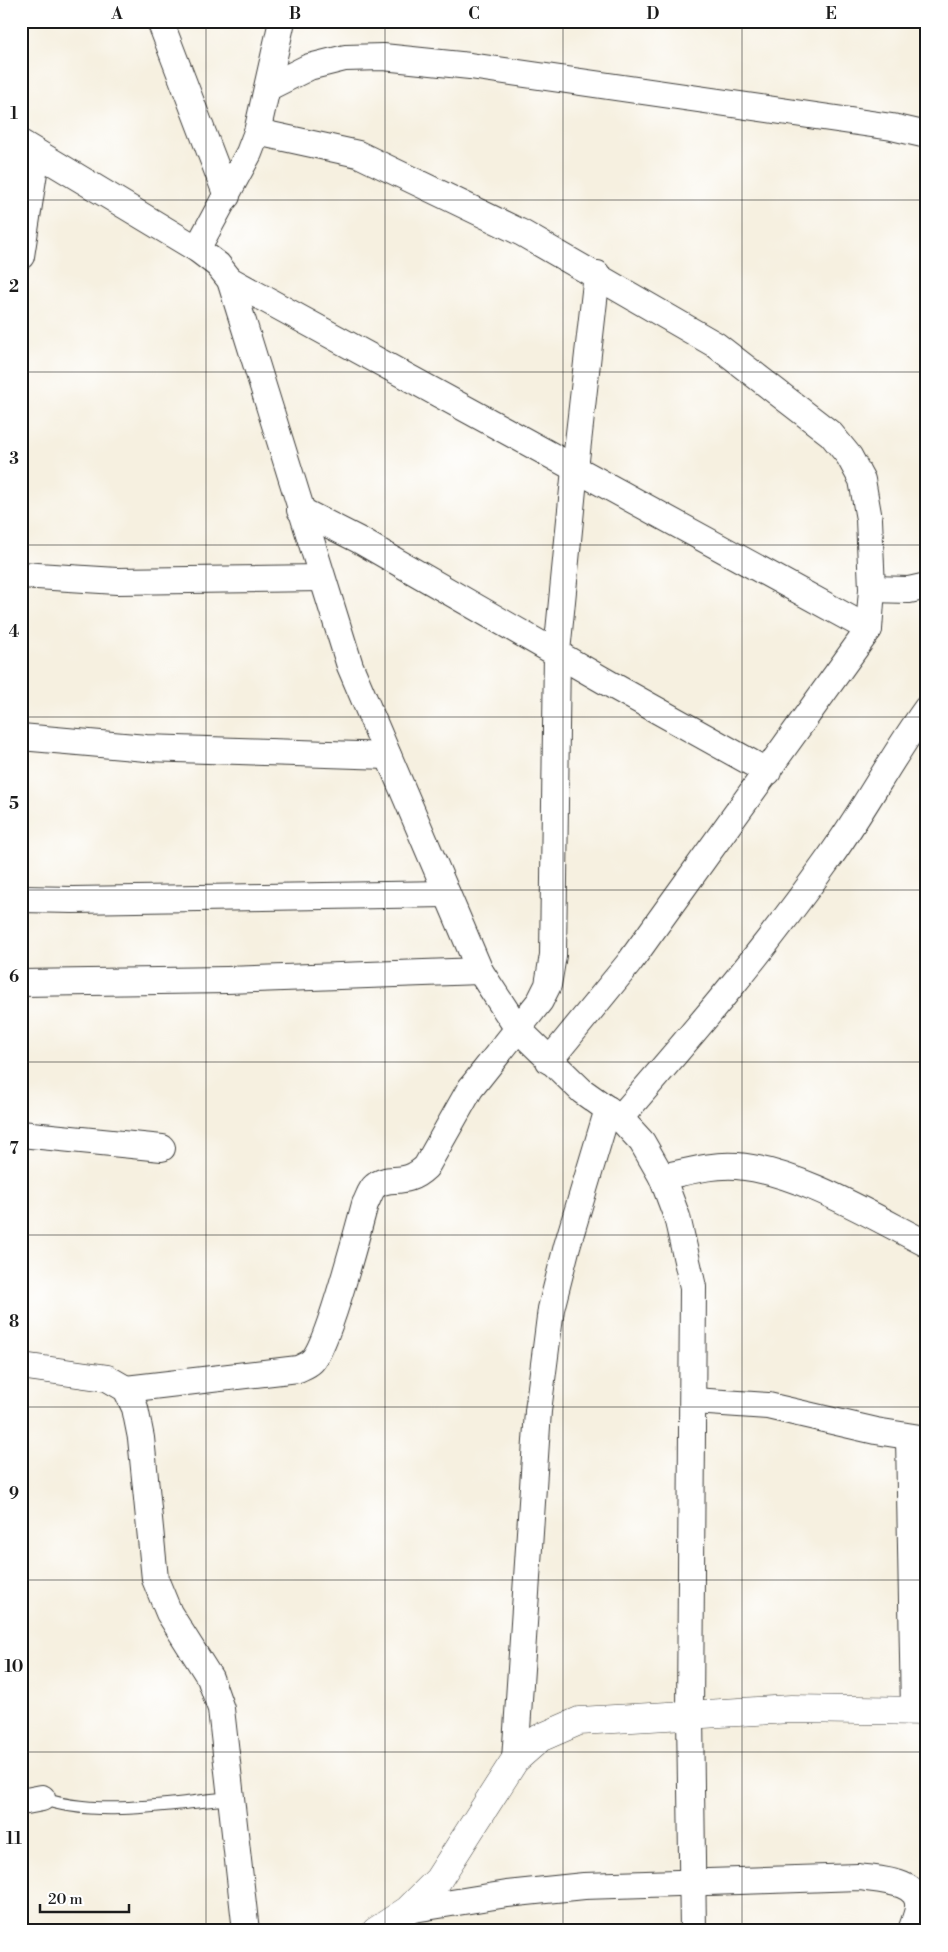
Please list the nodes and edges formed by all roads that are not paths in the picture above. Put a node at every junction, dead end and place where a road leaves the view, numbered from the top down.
1 (160, 21) edge
2 (282, 21) edge
3 (269, 87) junction
4 (257, 132) junction
5 (927, 135) edge
6 (29, 148) edge
7 (227, 196) junction
8 (25, 208) edge
9 (197, 249) junction
10 (21, 256) edge
11 (597, 274) junction
12 (230, 280) junction
13 (575, 469) junction
14 (300, 510) junction
15 (21, 574) edge
16 (322, 578) junction
17 (927, 586) edge
18 (872, 589) junction
19 (869, 629) junction
20 (557, 652) junction
21 (927, 708) edge
22 (21, 737) edge
23 (388, 756) junction
24 (768, 772) junction
25 (447, 894) junction
26 (21, 899) edge
27 (480, 971) junction
28 (21, 983) edge
29 (518, 1029) junction
30 (549, 1061) junction
31 (614, 1113) junction
32 (21, 1134) edge
33 (162, 1148) dead end
34 (662, 1177) junction
35 (927, 1244) edge
36 (21, 1366) edge
37 (126, 1389) junction
38 (694, 1401) junction
39 (918, 1439) edge
40 (920, 1711) edge
41 (690, 1715) junction
42 (515, 1760) junction
43 (28, 1797) edge
44 (232, 1798) junction
45 (692, 1882) junction
46 (390, 1924) edge
47 (246, 1931) edge
48 (693, 1931) edge
49 (911, 1931) edge

1 - 7 street
2 - 3 street
3 - 4 street
3 - 5 street
4 - 7 street
4 - 11 street
6 - 8 street
6 - 9 street
7 - 9 street
8 - 10 street
9 - 12 street
11 - 13 street
11 - 18 street
12 - 13 street
12 - 14 street
13 - 19 street
13 - 20 street
14 - 16 street
14 - 20 street
15 - 16 street
16 - 23 street
17 - 18 street
18 - 19 street
19 - 24 street
20 - 24 street
20 - 29 street
21 - 31 street
22 - 23 street
23 - 25 street
24 - 30 street
25 - 26 street
25 - 27 street
27 - 28 street
27 - 29 street
29 - 30 street
29 - 37 street
30 - 31 street
31 - 34 street
31 - 42 street
32 - 33 street
34 - 35 street
34 - 38 street
36 - 37 street
37 - 44 street
38 - 39 street
38 - 41 street
39 - 40 street
40 - 41 street
41 - 42 street
41 - 45 street
42 - 46 street
43 - 44 lane
44 - 47 street
45 - 46 street
45 - 48 street
45 - 49 street

